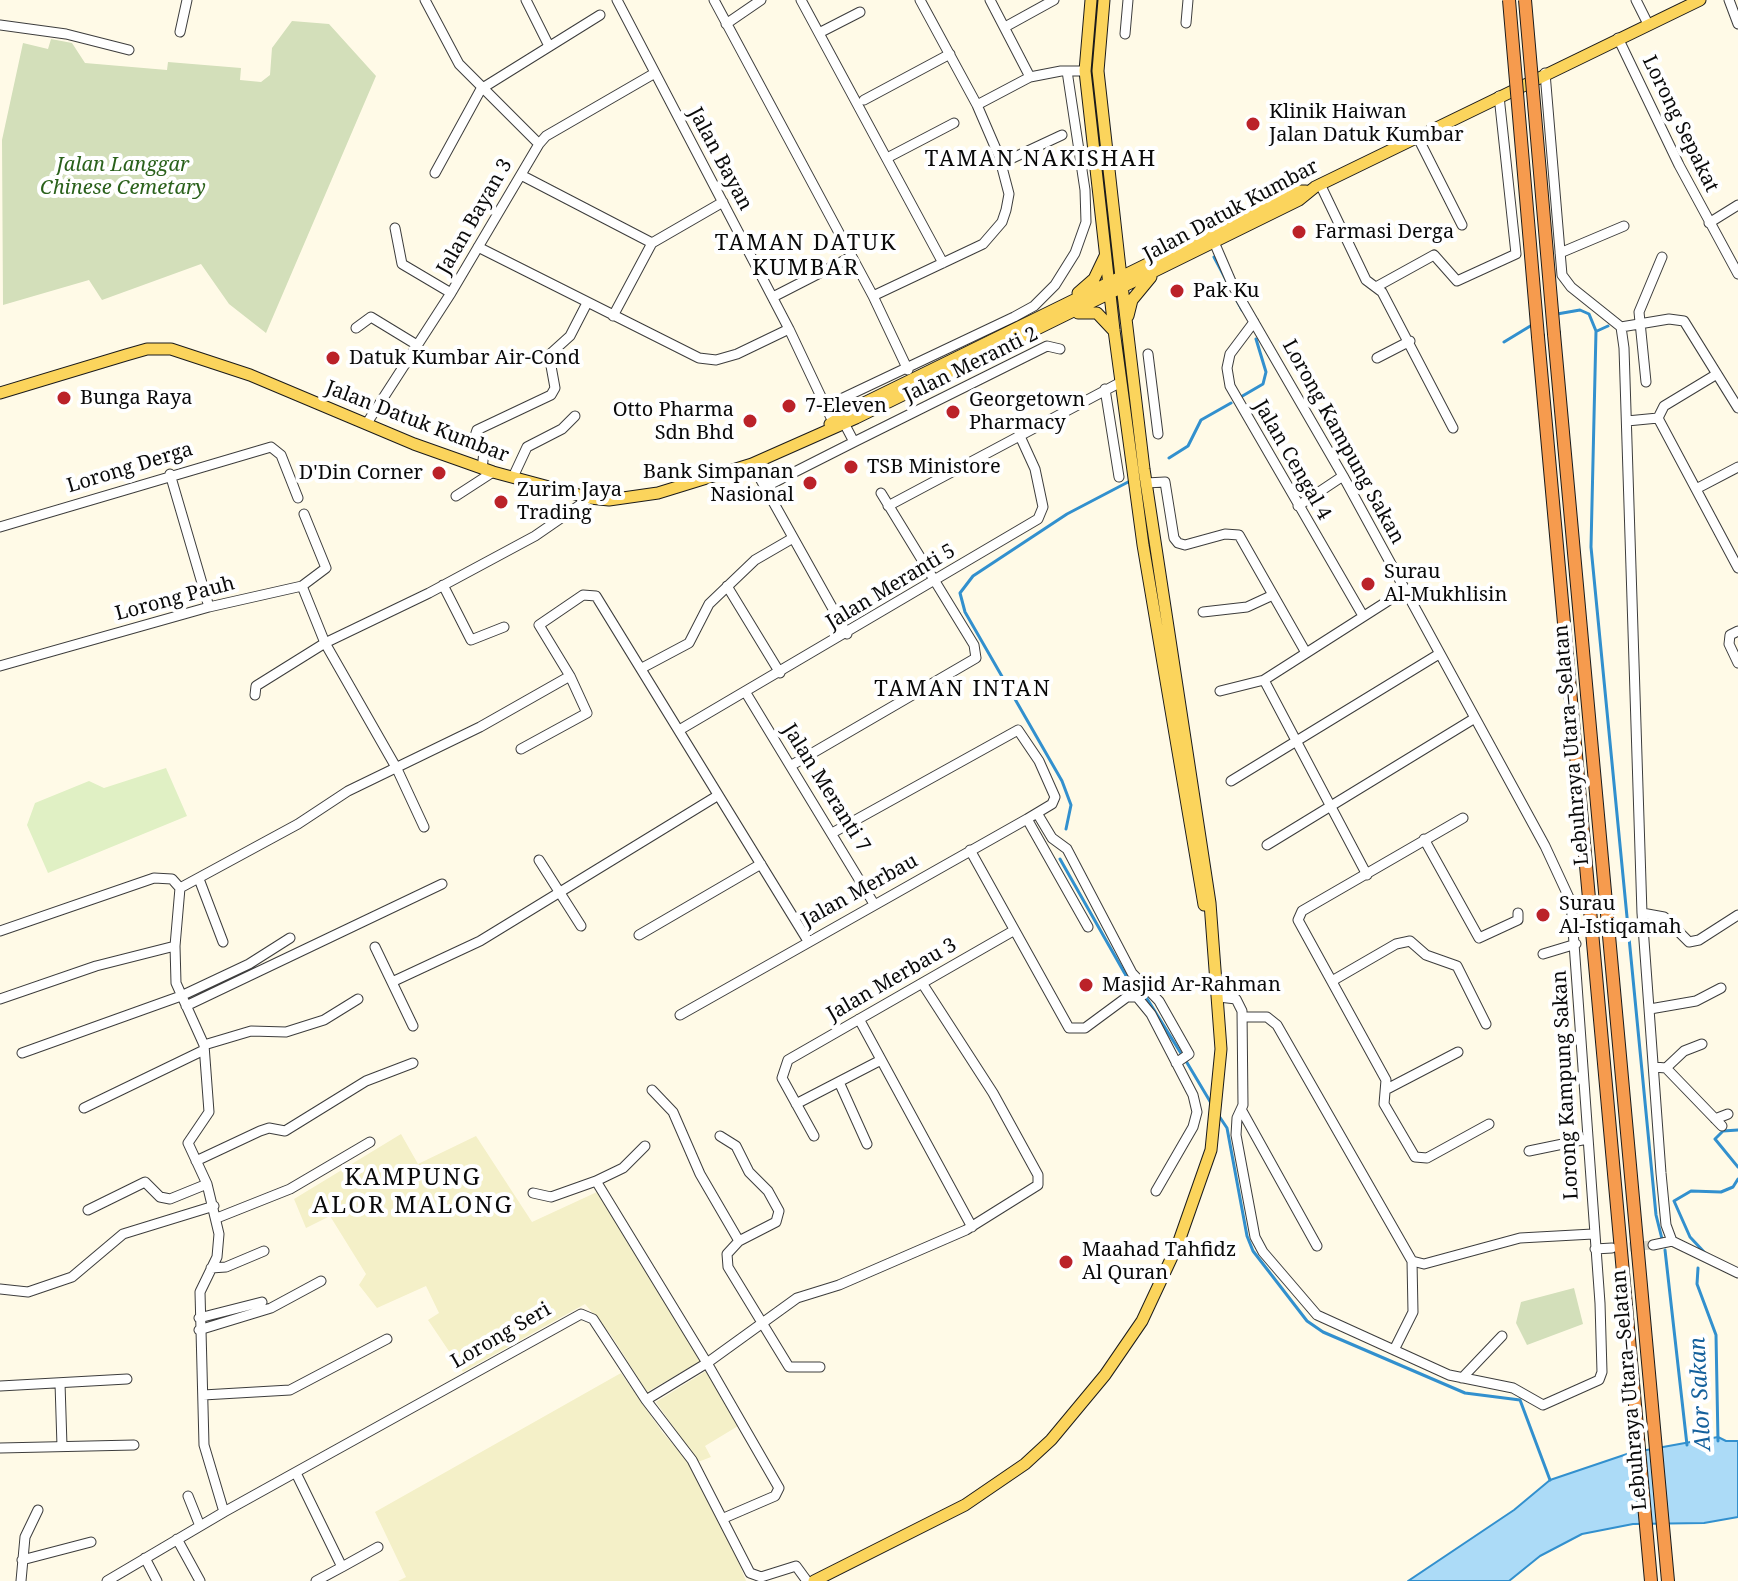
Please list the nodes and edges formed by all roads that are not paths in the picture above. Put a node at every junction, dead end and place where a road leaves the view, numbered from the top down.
1 (187, 0) edge
2 (425, 0) edge
3 (526, 0) edge
4 (617, 0) edge
5 (714, 0) edge
6 (761, 0) edge
7 (801, 0) edge
8 (920, 0) edge
9 (990, 0) edge
10 (1054, 0) edge
11 (1091, 0) edge
12 (1104, 0) edge
13 (1128, 0) edge
14 (1188, 0) edge
15 (1509, 0) edge
16 (1525, 0) edge
17 (1636, 0) edge
18 (1700, 0) edge
19 (1729, 0) edge
20 (860, 12) dead end
21 (600, 15) dead end
22 (1186, 23) dead end
23 (726, 24) junction
24 (1648, 24) junction
25 (1738, 24) edge
26 (0, 25) edge
27 (1005, 27) junction
28 (180, 32) dead end
29 (819, 33) junction
30 (1125, 34) dead end
31 (1618, 38) junction
32 (549, 46) junction
33 (129, 50) dead end
34 (950, 54) junction
35 (1067, 71) junction
36 (1085, 71) junction
37 (655, 73) junction
38 (1545, 73) junction
39 (1030, 77) junction
40 (481, 89) junction
41 (1499, 96) junction
42 (864, 100) dead end
43 (977, 105) junction
44 (954, 123) dead end
45 (1062, 135) dead end
46 (1417, 136) junction
47 (539, 144) junction
48 (887, 158) junction
49 (1002, 163) junction
50 (435, 173) dead end
51 (521, 175) junction
52 (1320, 184) junction
53 (1301, 191) junction
54 (723, 202) junction
55 (1738, 205) edge
56 (1709, 223) junction
57 (1462, 225) dead end
58 (1624, 226) dead end
59 (395, 228) dead end
60 (1214, 242) junction
61 (652, 243) junction
62 (478, 247) junction
63 (1112, 249) junction
64 (1560, 253) junction
65 (851, 257) junction
66 (1662, 257) dead end
67 (943, 263) junction
68 (1148, 264) junction
69 (1161, 268) junction
70 (1736, 272) edge
71 (1122, 282) junction
72 (1376, 287) junction
73 (1110, 288) junction
74 (451, 293) junction
75 (873, 296) junction
76 (773, 297) junction
77 (587, 303) junction
78 (1058, 308) junction
79 (1070, 314) junction
80 (613, 316) junction
81 (1254, 322) junction
82 (1640, 324) junction
83 (1621, 327) junction
84 (356, 328) dead end
85 (1128, 328) junction
86 (789, 329) junction
87 (1114, 330) junction
88 (1410, 341) junction
89 (417, 345) junction
90 (1060, 349) dead end
91 (1148, 354) dead end
92 (1377, 358) dead end
93 (908, 370) junction
94 (1717, 374) junction
95 (1121, 382) junction
96 (1646, 382) dead end
97 (1105, 389) junction
98 (0, 393) edge
99 (897, 397) junction
100 (826, 406) junction
101 (1738, 408) edge
102 (1156, 414) junction
103 (575, 416) dead end
104 (906, 416) junction
105 (1138, 416) junction
106 (1658, 418) junction
107 (1627, 421) junction
108 (367, 423) junction
109 (838, 423) junction
110 (1453, 428) dead end
111 (1019, 434) junction
112 (1158, 434) dead end
113 (854, 442) junction
114 (752, 464) junction
115 (1738, 467) edge
116 (487, 471) junction
117 (170, 474) junction
118 (1343, 476) junction
119 (513, 477) junction
120 (1119, 477) dead end
121 (1146, 483) junction
122 (765, 487) junction
123 (1696, 489) junction
124 (881, 493) dead end
125 (456, 496) dead end
126 (298, 498) dead end
127 (590, 498) junction
128 (888, 506) junction
129 (1298, 506) junction
130 (304, 514) dead end
131 (0, 527) edge
132 (793, 538) junction
133 (1734, 550) edge
134 (1738, 568) edge
135 (936, 583) junction
136 (443, 585) junction
137 (302, 586) junction
138 (727, 586) junction
139 (1405, 590) junction
140 (1273, 595) junction
141 (209, 607) junction
142 (1203, 612) dead end
143 (1362, 614) junction
144 (504, 627) dead end
145 (1738, 631) edge
146 (847, 634) junction
147 (325, 643) junction
148 (1305, 651) junction
149 (1439, 654) junction
150 (1738, 663) edge
151 (0, 666) edge
152 (642, 668) junction
153 (780, 673) junction
154 (570, 676) junction
155 (1264, 680) junction
156 (1220, 691) dead end
157 (746, 693) junction
158 (255, 695) dead end
159 (1475, 718) junction
160 (681, 729) junction
161 (1296, 743) junction
162 (521, 749) dead end
163 (792, 765) junction
164 (397, 769) junction
165 (1187, 778) junction
166 (1231, 781) dead end
167 (717, 796) junction
168 (1332, 807) junction
169 (1037, 813) junction
170 (1463, 818) dead end
171 (1027, 819) junction
172 (424, 827) dead end
173 (834, 832) junction
174 (1424, 839) junction
175 (1267, 845) dead end
176 (970, 850) junction
177 (539, 860) dead end
178 (761, 864) junction
179 (1367, 875) junction
180 (199, 879) junction
181 (442, 884) dead end
182 (180, 888) junction
183 (559, 892) junction
184 (874, 904) junction
185 (1518, 913) dead end
186 (1642, 913) junction
187 (1738, 915) edge
188 (581, 926) dead end
189 (1088, 927) dead end
190 (0, 931) edge
191 (1013, 931) junction
192 (639, 935) dead end
193 (290, 938) dead end
194 (808, 941) junction
195 (223, 942) dead end
196 (1576, 944) junction
197 (175, 946) junction
198 (375, 947) dead end
199 (1543, 954) dead end
200 (1332, 981) junction
201 (392, 982) junction
202 (922, 983) junction
203 (1721, 988) dead end
204 (1219, 997) junction
205 (0, 999) edge
206 (358, 999) dead end
207 (183, 1001) junction
208 (1650, 1009) junction
209 (680, 1015) dead end
210 (1243, 1017) junction
211 (859, 1019) junction
212 (1486, 1024) dead end
213 (413, 1026) dead end
214 (1702, 1044) dead end
215 (204, 1048) junction
216 (1458, 1052) dead end
217 (22, 1053) dead end
218 (881, 1060) junction
219 (1180, 1061) junction
220 (413, 1063) dead end
221 (1654, 1067) junction
222 (1666, 1068) junction
223 (839, 1082) junction
224 (1387, 1089) junction
225 (652, 1090) dead end
226 (796, 1104) junction
227 (84, 1108) dead end
228 (1242, 1111) junction
229 (1728, 1114) dead end
230 (1489, 1124) dead end
231 (720, 1136) dead end
232 (814, 1136) dead end
233 (1587, 1139) junction
234 (370, 1142) dead end
235 (867, 1144) dead end
236 (645, 1146) dead end
237 (1529, 1151) dead end
238 (196, 1161) junction
239 (596, 1181) junction
240 (207, 1184) junction
241 (1156, 1191) dead end
242 (533, 1193) dead end
243 (214, 1206) junction
244 (88, 1210) dead end
245 (217, 1218) junction
246 (972, 1227) junction
247 (1593, 1234) junction
248 (739, 1241) junction
249 (1672, 1241) junction
250 (1653, 1245) tunnel mouth
251 (1317, 1246) dead end
252 (1612, 1248) tunnel mouth
253 (1595, 1249) junction
254 (264, 1251) dead end
255 (1412, 1261) junction
256 (211, 1268) junction
257 (1738, 1273) edge
258 (321, 1281) dead end
259 (0, 1289) edge
260 (262, 1302) dead end
261 (199, 1318) junction
262 (764, 1324) junction
263 (199, 1330) junction
264 (1502, 1336) dead end
265 (387, 1339) dead end
266 (1394, 1350) junction
267 (707, 1363) junction
268 (820, 1367) dead end
269 (1462, 1378) junction
270 (127, 1379) dead end
271 (60, 1383) junction
272 (0, 1386) edge
273 (203, 1395) junction
274 (646, 1400) junction
275 (134, 1445) dead end
276 (62, 1446) junction
277 (0, 1448) edge
278 (296, 1473) junction
279 (188, 1496) dead end
280 (38, 1510) dead end
281 (224, 1512) junction
282 (724, 1518) junction
283 (200, 1526) junction
284 (177, 1539) junction
285 (91, 1542) dead end
286 (378, 1547) dead end
287 (145, 1558) junction
288 (22, 1560) junction
289 (342, 1567) junction
290 (1651, 1575) edge
291 (21, 1581) edge
292 (107, 1581) edge
293 (157, 1581) edge
294 (200, 1581) edge
295 (316, 1581) edge
296 (807, 1581) edge
297 (814, 1581) edge
298 (1668, 1581) edge

1 - 28 street
2 - 40 street
3 - 32 street
4 - 37 street, Jalan Bayan
5 - 23 street
6 - 23 street
7 - 29 street
8 - 34 street
9 - 27 street
10 - 27 street
11 - 36 main road
12 - 63 main road
13 - 30 street
14 - 22 street
15 - 290 highway, Lebuhraya Utara–Selatan, bridge
16 - 298 highway, Lebuhraya Utara–Selatan, bridge
17 - 24 street
18 - 24 main road, Jalan Datuk Kumbar
19 - 25 street
20 - 29 street
21 - 32 street
23 - 65 street
24 - 31 main road, Jalan Datuk Kumbar
26 - 33 street
27 - 39 street
29 - 48 street
31 - 38 main road, Jalan Datuk Kumbar
31 - 56 street, Lorong Sepakat
32 - 40 street
34 - 42 street
34 - 43 street
35 - 36 street
35 - 39 street
35 - 93 street
36 - 63 main road
37 - 47 street, Jalan Bayan 3
37 - 54 street, Jalan Bayan
38 - 41 main road, Jalan Datuk Kumbar
38 - 64 street
39 - 43 street
40 - 47 street
40 - 50 street
41 - 46 main road, Jalan Datuk Kumbar
41 - 72 street
43 - 49 street
44 - 48 street
45 - 49 street
46 - 52 main road, Jalan Datuk Kumbar
46 - 57 street
47 - 51 street, Jalan Bayan 3
48 - 67 street
49 - 67 street
51 - 61 street
51 - 62 street, Jalan Bayan 3
52 - 53 main road, Jalan Datuk Kumbar
52 - 72 street
53 - 60 main road, Jalan Datuk Kumbar
53 - 68 main road, Jalan Datuk Kumbar
54 - 61 street
54 - 76 street, Jalan Bayan
55 - 56 street
56 - 70 street, Lorong Sepakat
58 - 64 street
59 - 74 street
60 - 69 main road, Jalan Datuk Kumbar
60 - 81 street, Lorong Kampung Sakan
61 - 80 street
62 - 74 street, Jalan Bayan 3
62 - 77 street
63 - 68 main road
63 - 71 main road
63 - 73 main road
63 - 78 main road
64 - 83 street
65 - 75 street
65 - 76 street
66 - 82 street
67 - 75 street
68 - 71 main road, Jalan Datuk Kumbar
69 - 71 main road, Jalan Datuk Kumbar
69 - 85 main road
71 - 73 main road, Jalan Datuk Kumbar
71 - 85 main road
72 - 88 street
73 - 78 main road, Jalan Datuk Kumbar
73 - 79 main road, Jalan Datuk Kumbar
73 - 87 main road
74 - 89 street, Jalan Bayan 3
75 - 93 street
76 - 86 street, Jalan Bayan
77 - 80 street
77 - 116 street
78 - 109 main road, Jalan Datuk Kumbar
79 - 87 main road
79 - 99 main road, Jalan Datuk Kumbar
80 - 86 street
81 - 118 street, Lorong Kampung Sakan
81 - 129 street, Jalan Cengal 4
82 - 83 street
82 - 94 street
82 - 96 street
83 - 107 street
84 - 89 street
85 - 105 main road
86 - 100 street, Jalan Bayan
87 - 95 main road
88 - 92 street
88 - 110 street
89 - 108 street, Jalan Bayan 3
90 - 104 street, Jalan Meranti 2
91 - 102 street
93 - 100 street
94 - 101 street
94 - 106 street
95 - 97 street
95 - 165 main road
97 - 111 street
97 - 120 street
98 - 108 main road, Jalan Datuk Kumbar
99 - 104 street
99 - 109 main road, Jalan Datuk Kumbar
100 - 109 street, Jalan Bayan
102 - 105 street
102 - 112 street
103 - 119 street
104 - 113 street, Jalan Meranti 2
105 - 121 main road
106 - 107 street
106 - 123 street
107 - 186 street
108 - 116 main road, Jalan Datuk Kumbar
109 - 113 street, Jalan Bayan
109 - 114 main road, Jalan Datuk Kumbar
111 - 128 street
111 - 135 street, Jalan Meranti 5
113 - 122 street, Jalan Meranti 2
114 - 122 street
114 - 127 main road, Jalan Datuk Kumbar
115 - 123 street
116 - 119 main road, Jalan Datuk Kumbar
116 - 125 street
117 - 126 street, Lorong Derga
117 - 131 street, Lorong Derga
117 - 141 street
118 - 129 street
118 - 139 street, Lorong Kampung Sakan
119 - 127 main road, Jalan Datuk Kumbar
121 - 140 street
121 - 165 main road
122 - 132 street
123 - 133 street
124 - 128 street
127 - 136 street
128 - 135 street
129 - 143 street, Jalan Cengal 4
130 - 137 street
132 - 138 street
132 - 146 street
133 - 134 street
135 - 146 street, Jalan Meranti 5
135 - 163 street
136 - 144 street
136 - 147 street
137 - 141 street, Lorong Pauh
137 - 147 street
138 - 152 street
138 - 153 street
139 - 143 street
139 - 149 street, Lorong Kampung Sakan
140 - 142 street
140 - 148 street
141 - 151 street, Lorong Pauh
143 - 148 street
145 - 150 street
146 - 153 street, Jalan Meranti 5
147 - 158 street
147 - 164 street
148 - 155 street
149 - 159 street, Lorong Kampung Sakan
149 - 161 street
152 - 154 street
152 - 160 street
153 - 157 street, Jalan Meranti 5
154 - 162 street
154 - 164 street
155 - 156 street
155 - 161 street
157 - 160 street, Jalan Meranti 5
157 - 163 street, Jalan Meranti 7
159 - 168 street
159 - 196 street, Lorong Kampung Sakan
160 - 167 street
161 - 166 street
161 - 168 street
163 - 173 street, Jalan Meranti 7
164 - 172 street
164 - 180 street
165 - 204 main road
167 - 178 street
167 - 183 street
168 - 175 street
168 - 179 street
169 - 171 street, Jalan Merbau
169 - 173 street, Jalan Merbau
169 - 219 street
170 - 174 street
171 - 176 street, Jalan Merbau
171 - 189 street
173 - 184 street, Jalan Meranti 7
174 - 179 street
174 - 185 street
176 - 184 street, Jalan Merbau
176 - 191 street
177 - 183 street
178 - 192 street
178 - 194 street
179 - 200 street
180 - 182 street
180 - 195 street
181 - 207 street
182 - 190 street
182 - 197 street
183 - 188 street
183 - 201 street
184 - 194 street, Jalan Merbau
186 - 187 street
186 - 208 street
191 - 202 street, Jalan Merbau 3
191 - 219 street
193 - 207 street
194 - 209 street, Jalan Merbau
196 - 199 street
196 - 233 street, Lorong Kampung Sakan
197 - 205 street
197 - 207 street
198 - 201 street
200 - 212 street
200 - 224 street
201 - 213 street
202 - 211 street, Jalan Merbau 3
202 - 246 street
203 - 208 street
204 - 210 street
204 - 297 main road
206 - 215 street
207 - 215 street
207 - 217 street
208 - 221 street
210 - 228 street
210 - 255 street
211 - 218 street
211 - 226 street, Jalan Merbau 3
214 - 222 street
215 - 227 street
215 - 238 street
216 - 224 street
218 - 223 street
218 - 246 street
219 - 241 street
220 - 238 street
221 - 222 street
221 - 249 street
222 - 229 street
223 - 226 street
223 - 235 street
224 - 230 street
225 - 248 street
226 - 232 street
228 - 251 street
228 - 266 street
231 - 248 street
233 - 237 street
233 - 247 street, Lorong Kampung Sakan
234 - 245 street
236 - 239 street
238 - 240 street
239 - 242 street
239 - 267 street
240 - 243 street
240 - 244 street
243 - 245 street
243 - 259 street
245 - 256 street
246 - 262 street
247 - 253 street, Lorong Kampung Sakan
247 - 255 street
248 - 262 street
249 - 250 street
249 - 257 street
252 - 253 street
253 - 269 street, Lorong Kampung Sakan
254 - 256 street
255 - 266 street
256 - 261 street
258 - 263 street
260 - 261 street
261 - 263 street
262 - 267 street
262 - 268 street
263 - 273 street
264 - 269 street
265 - 273 street
266 - 269 street
267 - 274 street
267 - 282 street
270 - 271 street
271 - 272 street
271 - 276 street
273 - 281 street
274 - 278 street, Lorong Seri
274 - 282 street, Lorong Seri
275 - 276 street
276 - 277 street
278 - 281 street, Lorong Seri
278 - 289 street
279 - 283 street
280 - 288 street
281 - 283 street, Lorong Seri
282 - 296 street, Lorong Seri
283 - 284 street, Lorong Seri
284 - 287 street, Lorong Seri
284 - 294 street
285 - 288 street
286 - 289 street
287 - 292 street, Lorong Seri
287 - 293 street
288 - 291 street
289 - 295 street

